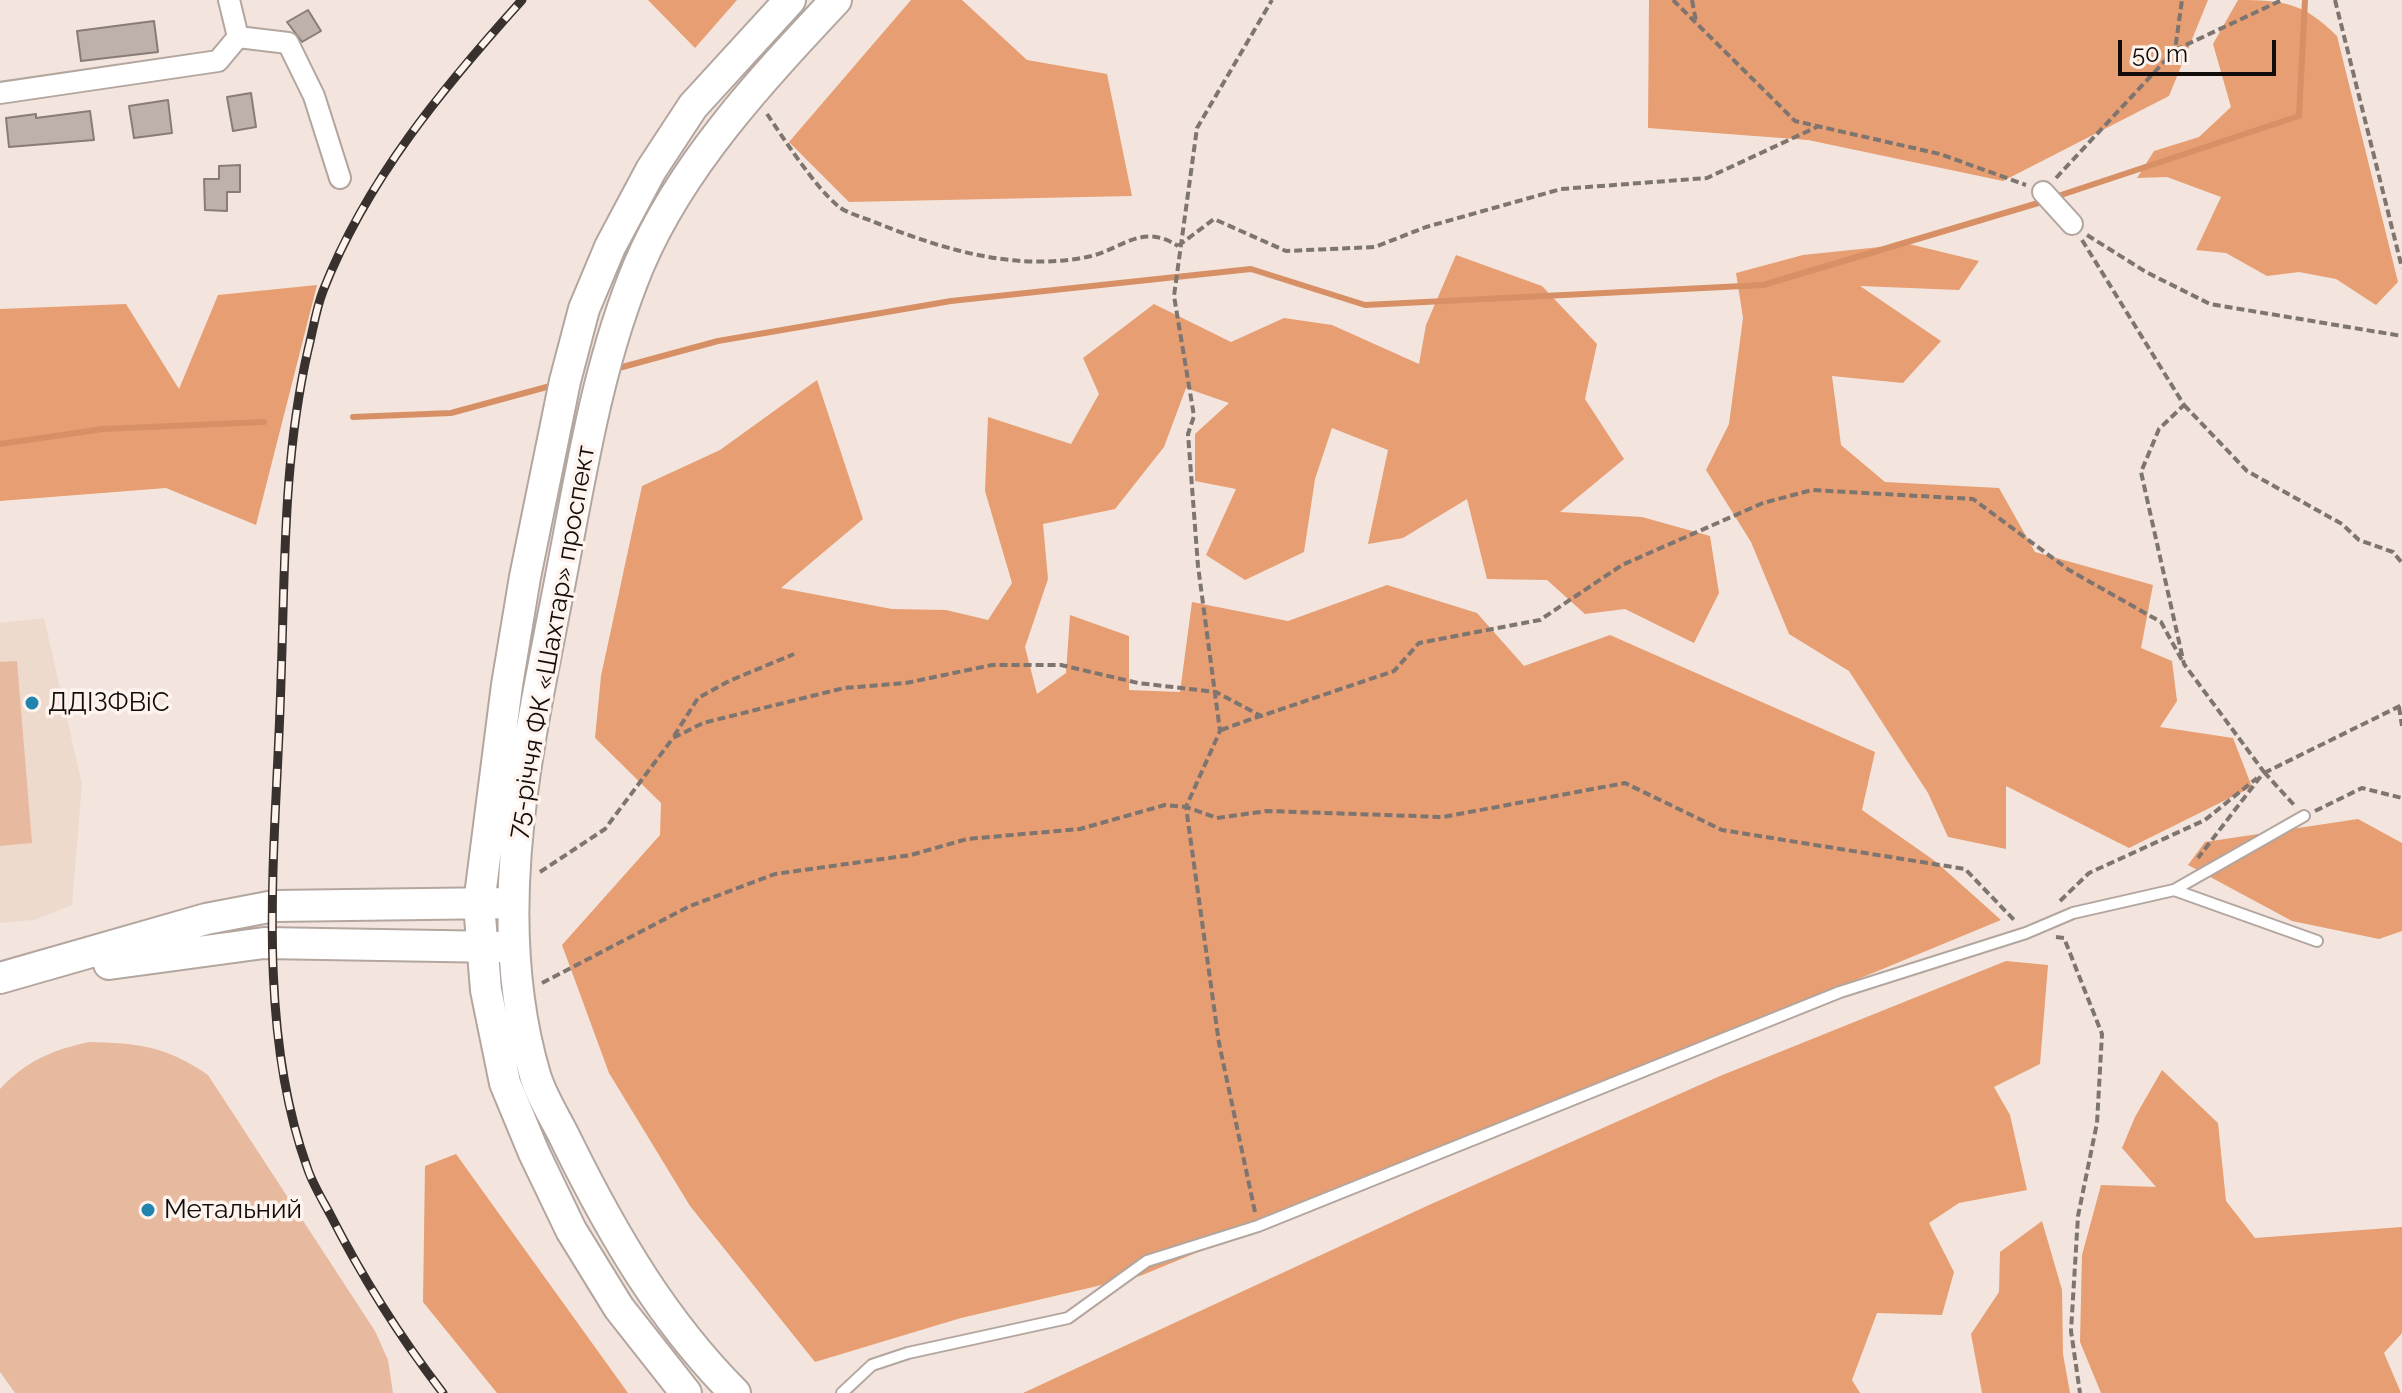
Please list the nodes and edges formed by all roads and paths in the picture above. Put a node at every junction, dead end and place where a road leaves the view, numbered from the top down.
1 (229, 0) edge
2 (790, 0) edge
3 (836, 0) edge
4 (1272, 0) edge
5 (1673, 0) edge
6 (1692, 0) edge
7 (2182, 0) edge
8 (2282, 0) edge
9 (2335, 0) edge
10 (1697, 24) junction
11 (238, 37) junction
12 (2175, 50) junction
13 (0, 93) edge
14 (762, 106) dead end
15 (1819, 126) junction
16 (340, 178) dead end
17 (2043, 192) junction
18 (2072, 224) junction
19 (1178, 246) junction
20 (2402, 268) edge
21 (2402, 336) edge
22 (2184, 405) junction
23 (2402, 563) edge
24 (794, 654) dead end
25 (2184, 664) junction
26 (1216, 692) junction
27 (2400, 706) edge
28 (1260, 716) junction
29 (2402, 726) edge
30 (1220, 731) junction
31 (673, 738) junction
32 (2264, 772) junction
33 (2402, 798) edge
34 (1186, 807) junction
35 (2304, 816) junction
36 (2174, 890) junction
37 (514, 903) junction
38 (2058, 903) dead end
39 (479, 904) junction
40 (2026, 933) junction
41 (2317, 941) dead end
42 (481, 947) junction
43 (515, 947) junction
44 (0, 979) edge
45 (520, 998) junction
46 (1258, 1226) junction
47 (686, 1393) edge
48 (735, 1393) edge
49 (842, 1393) edge
50 (2080, 1393) edge

1 - 11 street
2 - 39 main road, 75-річчя ФК «Шахтар» проспект
3 - 37 main road, 75-річчя ФК «Шахтар» проспект
4 - 19 path
5 - 10 path
6 - 10 path
7 - 12 path
8 - 12 path
9 - 20 path
10 - 15 path
11 - 13 street
11 - 16 street
12 - 17 path
14 - 19 path
15 - 17 path
15 - 19 path
17 - 18 street
18 - 21 path
18 - 22 path
19 - 26 path
22 - 23 path
22 - 25 path
24 - 31 path
25 - 28 path
25 - 32 path
26 - 28 path
26 - 30 path
26 - 31 path
27 - 29 path
27 - 32 path
28 - 30 path
30 - 34 path
31 - 37 path
32 - 35 path
32 - 36 path
32 - 38 path
33 - 35 path
34 - 40 path
34 - 45 path
34 - 46 path
35 - 36 lane
36 - 40 lane
36 - 41 lane
37 - 39 main road
37 - 43 main road, 75-річчя ФК «Шахтар» проспект
39 - 42 main road, 75-річчя ФК «Шахтар» проспект
39 - 44 main road
40 - 46 lane
40 - 50 path
42 - 43 main road
42 - 44 main road
42 - 47 main road, 75-річчя ФК «Шахтар» проспект
43 - 45 main road, 75-річчя ФК «Шахтар» проспект
45 - 48 main road, 75-річчя ФК «Шахтар» проспект
46 - 49 lane

